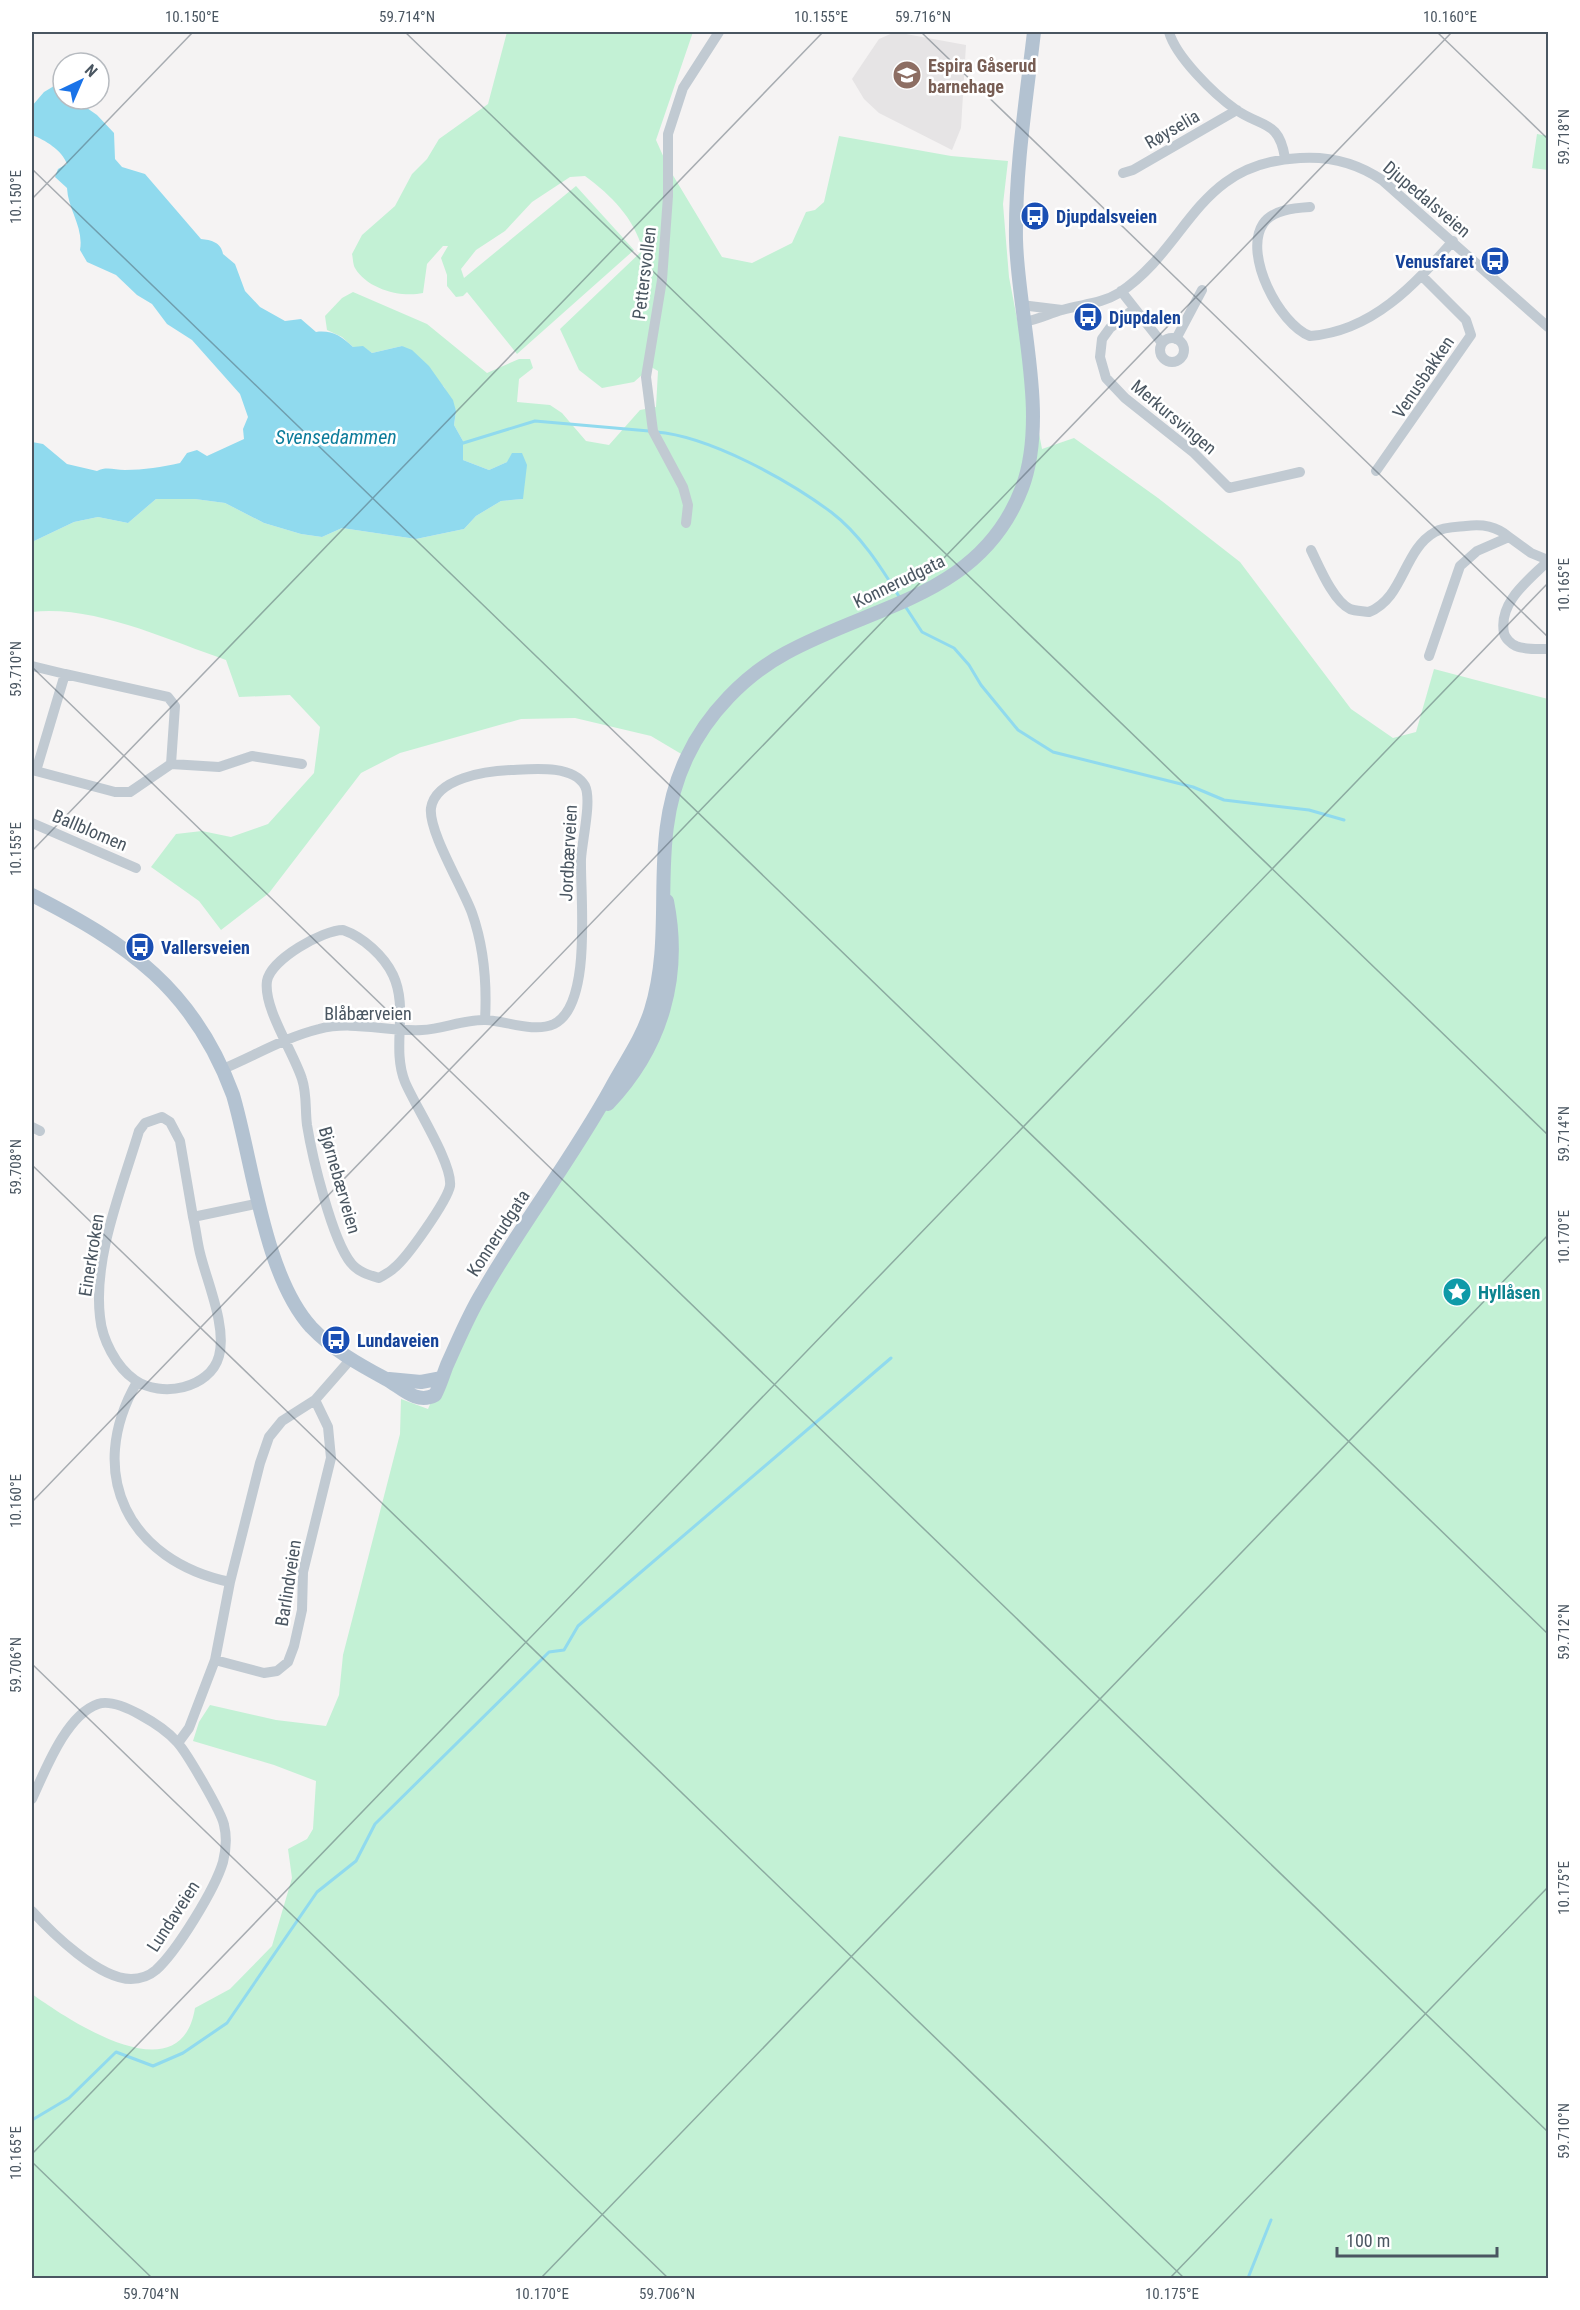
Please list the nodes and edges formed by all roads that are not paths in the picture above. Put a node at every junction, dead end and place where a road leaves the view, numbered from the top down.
1 (719, 32) edge
2 (1034, 32) edge
3 (1168, 32) edge
4 (1237, 110) junction
5 (1284, 158) junction
6 (1123, 173) dead end
7 (1310, 207) dead end
8 (1454, 241) junction
9 (1422, 276) junction
10 (1202, 290) dead end
11 (1121, 291) junction
12 (1021, 305) junction
13 (1134, 309) junction
14 (1062, 310) junction
15 (1023, 322) junction
16 (1548, 327) edge
17 (1176, 339) junction
18 (1162, 343) junction
19 (1376, 471) dead end
20 (1300, 472) dead end
21 (686, 523) dead end
22 (1509, 537) junction
23 (1311, 550) dead end
24 (1548, 561) edge
25 (1548, 649) edge
26 (1429, 656) dead end
27 (32, 666) edge
28 (65, 674) junction
29 (171, 764) junction
30 (302, 764) dead end
31 (34, 770) edge
32 (32, 822) edge
33 (136, 868) dead end
34 (32, 895) edge
35 (484, 1020) junction
36 (399, 1029) junction
37 (287, 1041) junction
38 (223, 1069) junction
39 (260, 1203) junction
40 (193, 1217) junction
41 (350, 1360) junction
42 (137, 1382) junction
43 (315, 1400) junction
44 (231, 1582) junction
45 (215, 1660) junction
46 (178, 1743) junction
47 (32, 1799) edge
48 (32, 1911) edge

1 - 21 street, Pettersvollen
2 - 12 main road, Konnerudgata
3 - 4 street
4 - 5 street
4 - 6 street, Røyselia
5 - 8 street, Djupedalsveien
5 - 11 street, Djupedalsveien
7 - 9 street
8 - 9 street
8 - 16 street, Djupedalsveien
9 - 19 street, Venusbakken
10 - 17 street
11 - 13 street
11 - 14 street, Djupedalsveien
12 - 14 street, Djupedalsveien
12 - 15 main road, Konnerudgata
13 - 18 street
13 - 20 street, Merkursvingen
14 - 15 street, Djupedalsveien
15 - 41 main road, Konnerudgata
17 - 18 street
17 - 18 street
22 - 23 street
22 - 24 street
22 - 26 street
24 - 25 street
27 - 28 street
28 - 29 street
28 - 31 street
29 - 30 street
29 - 31 street
32 - 33 street, Ballblomen
34 - 38 main road
35 - 35 street, Jordbærveien
35 - 36 street, Blåbærveien
36 - 37 street, Blåbærveien
36 - 37 street
36 - 37 street, Bjørnebærveien
37 - 38 street, Blåbærveien
38 - 39 main road
39 - 40 street
39 - 41 main road
40 - 42 street, Einerkroken
40 - 42 street, Einerkroken
41 - 43 street
42 - 44 street
43 - 44 street
43 - 45 street, Barlindveien
44 - 45 street
45 - 46 street
46 - 47 street, Lundaveien
46 - 48 street, Lundaveien

